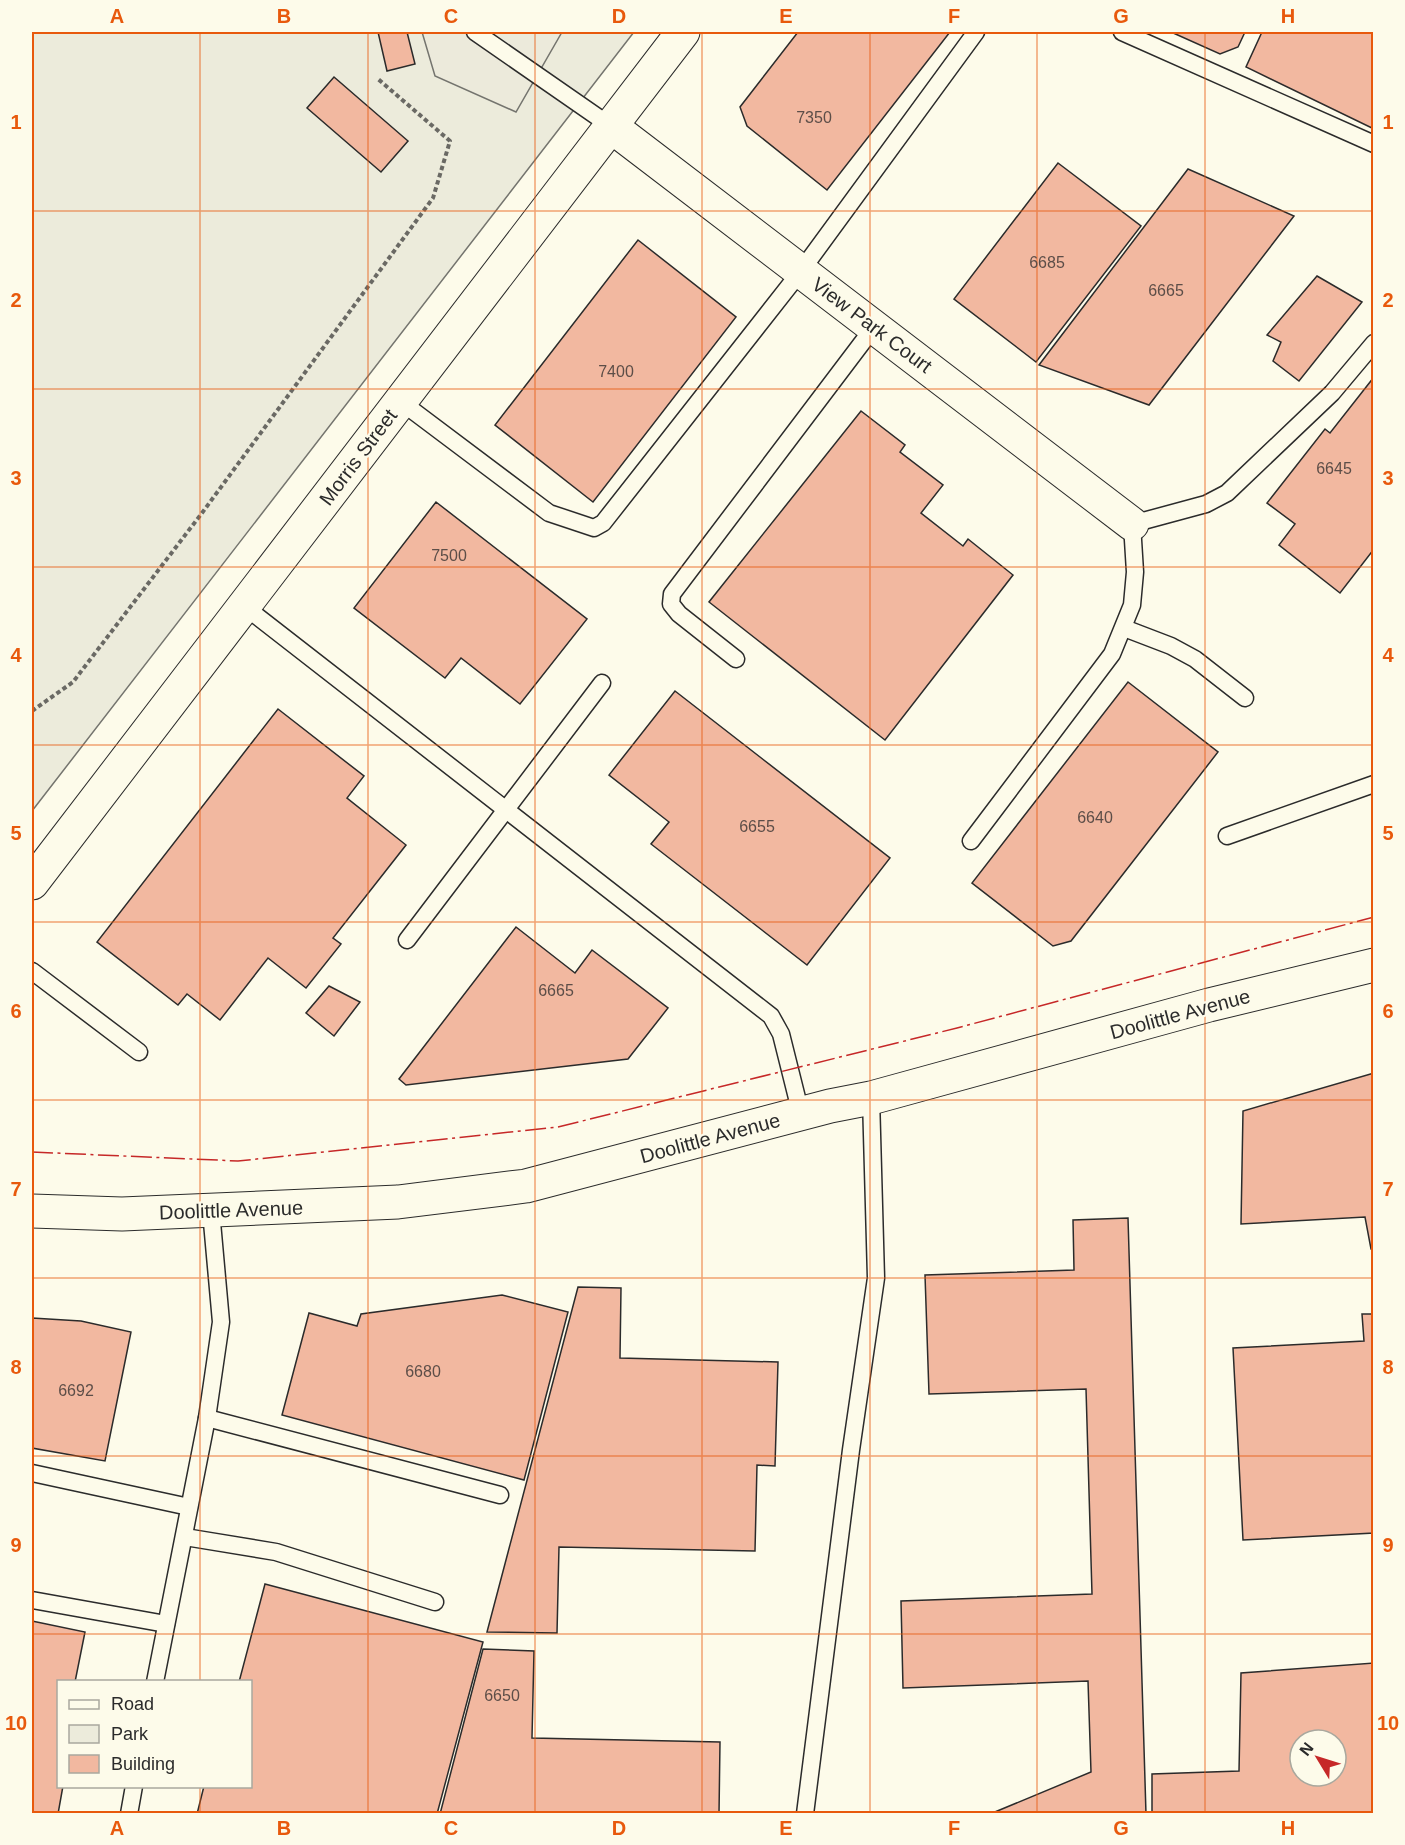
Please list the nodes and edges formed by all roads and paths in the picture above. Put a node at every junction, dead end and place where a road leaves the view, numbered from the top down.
1 (475, 32) edge
2 (683, 32) edge
3 (976, 32) edge
4 (1122, 32) edge
5 (378, 79) dead end
6 (612, 127) junction
7 (1374, 144) edge
8 (801, 271) junction
9 (874, 327) junction
10 (1374, 344) edge
11 (400, 401) junction
12 (1132, 524) junction
13 (244, 606) junction
14 (1124, 628) junction
15 (736, 659) dead end
16 (602, 683) dead end
17 (1245, 698) dead end
18 (32, 711) edge
19 (1374, 783) edge
20 (506, 810) junction
21 (1227, 836) dead end
22 (971, 841) dead end
23 (32, 883) edge
24 (406, 940) dead end
25 (1374, 965) edge
26 (32, 971) edge
27 (139, 1052) dead end
28 (872, 1098) junction
29 (801, 1114) junction
30 (32, 1211) edge
31 (211, 1211) junction
32 (207, 1418) junction
33 (32, 1473) edge
34 (500, 1495) dead end
35 (189, 1507) junction
36 (185, 1537) junction
37 (32, 1600) edge
38 (435, 1602) dead end
39 (166, 1624) junction
40 (154, 1680) edge
41 (134, 1788) edge
42 (129, 1814) edge
43 (805, 1814) edge

1 - 6 lane
2 - 6 street, Morris Street
3 - 8 lane
4 - 7 lane
5 - 18 path
6 - 8 street, View Park Court
6 - 11 street, Morris Street
8 - 9 street, View Park Court
8 - 11 lane
9 - 12 street, View Park Court
9 - 15 lane
10 - 12 lane
11 - 13 street, Morris Street
12 - 14 lane
13 - 20 lane
13 - 23 street, Morris Street
14 - 17 lane
14 - 22 lane
16 - 20 lane
19 - 21 lane
20 - 24 lane
20 - 29 lane
25 - 28 street, Doolittle Avenue
26 - 27 lane
28 - 29 street, Doolittle Avenue
28 - 43 lane
29 - 31 street, Doolittle Avenue
30 - 31 street, Doolittle Avenue
31 - 32 lane
32 - 34 lane
32 - 35 lane
33 - 35 lane
35 - 36 lane
36 - 38 lane
36 - 39 lane
37 - 39 lane
39 - 40 lane
41 - 42 lane

